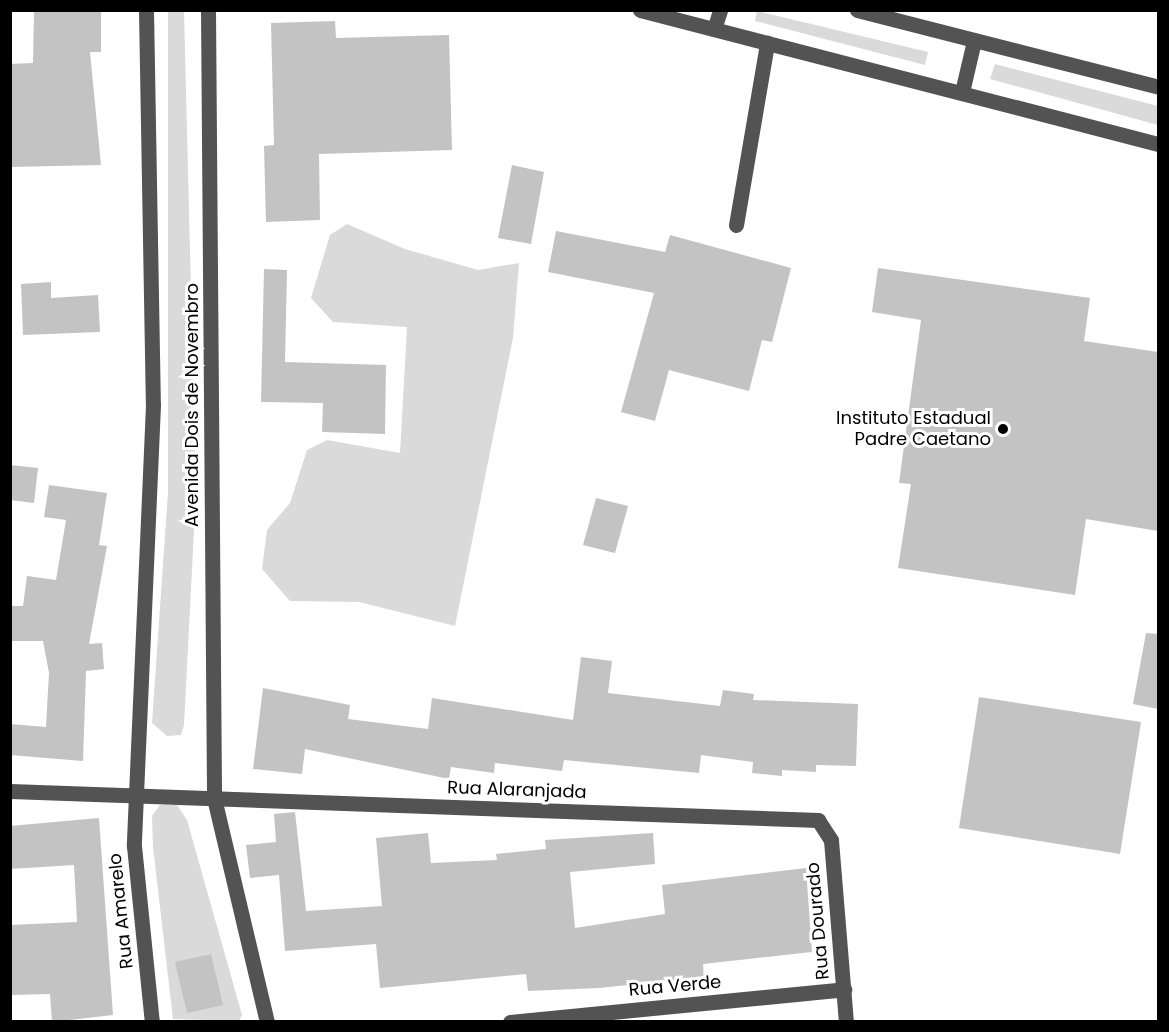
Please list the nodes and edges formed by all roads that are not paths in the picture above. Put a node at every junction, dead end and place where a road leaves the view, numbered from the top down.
1 (146, 10) edge
2 (208, 10) edge
3 (640, 10) edge
4 (720, 10) edge
5 (857, 10) edge
6 (714, 29) junction
7 (974, 40) junction
8 (767, 43) junction
9 (1158, 87) edge
10 (962, 92) junction
11 (1158, 144) edge
12 (736, 225) dead end
13 (10, 791) edge
14 (137, 796) junction
15 (214, 798) junction
16 (818, 820) joint
17 (844, 989) junction
18 (152, 1022) edge
19 (267, 1022) edge
20 (510, 1022) edge
21 (846, 1022) edge

1 - 14 street
2 - 15 street, Avenida Dois de Novembro
3 - 6 street
4 - 6 street
5 - 7 street
6 - 8 street
7 - 9 street
7 - 10 street
8 - 10 street
8 - 12 street
10 - 11 street
13 - 14 street
14 - 15 street, Rua Alaranjada
14 - 18 street, Rua Amarelo
15 - 16 street, Rua Alaranjada
15 - 19 street, Avenida Dois de Novembro
16 - 17 street, Rua Dourado
17 - 20 street, Rua Verde
17 - 21 street, Rua Dourado

